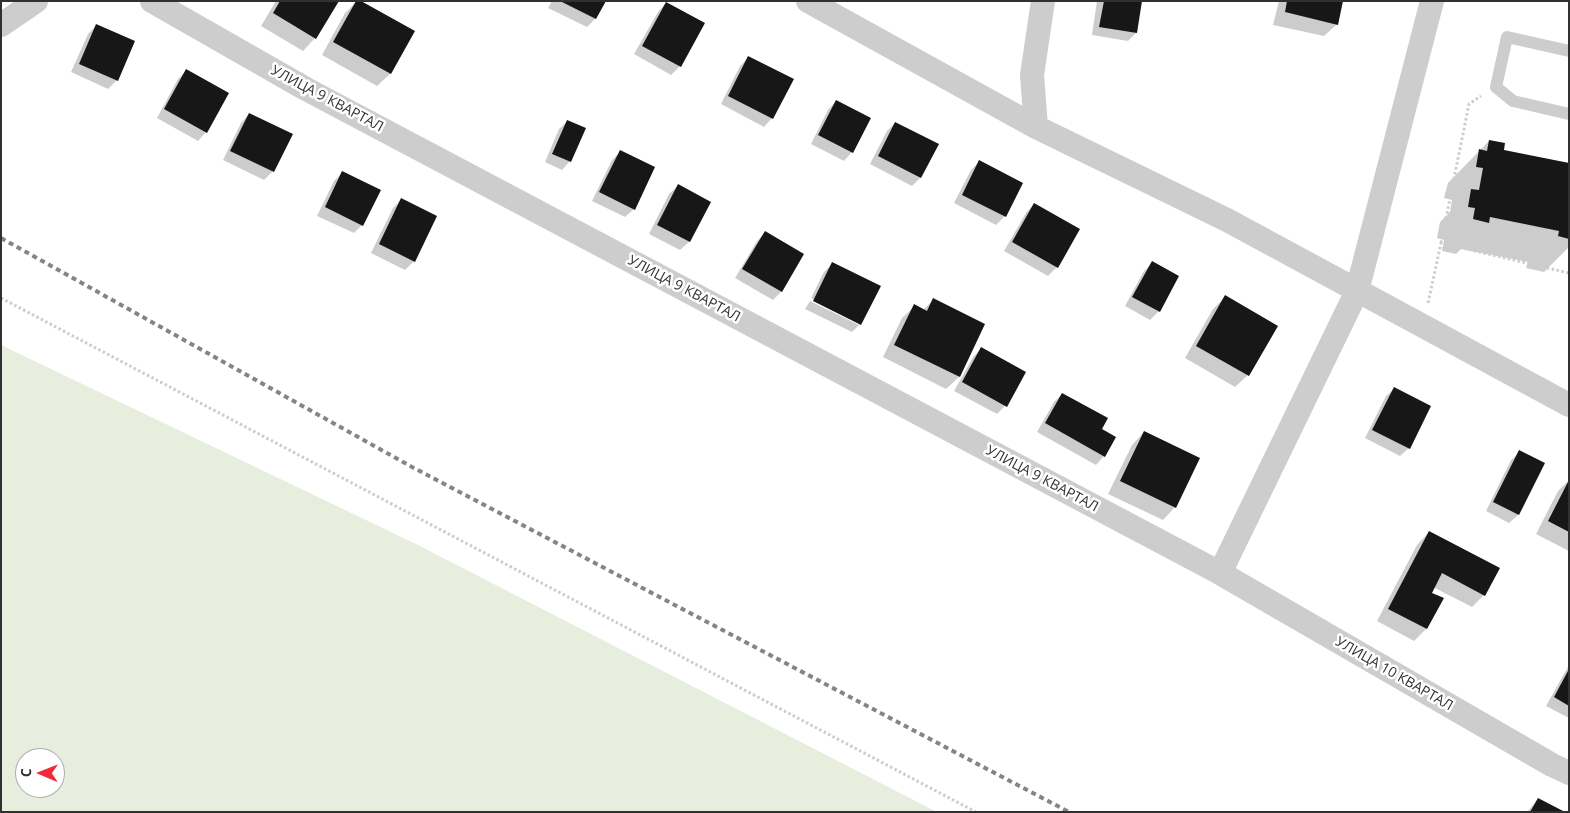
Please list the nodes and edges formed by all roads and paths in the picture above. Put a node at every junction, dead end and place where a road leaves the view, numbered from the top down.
1 (36, 1) edge
2 (152, 1) edge
3 (808, 1) edge
4 (1043, 1) edge
5 (1432, 1) edge
6 (1, 25) edge
7 (1569, 51) edge
8 (1496, 87) junction
9 (1569, 114) edge
10 (1036, 127) junction
11 (1441, 243) junction
12 (1569, 273) edge
13 (1357, 290) junction
14 (1, 298) edge
15 (1422, 325) junction
16 (1569, 405) edge
17 (1220, 573) junction
18 (1569, 772) edge
19 (976, 812) edge

1 - 6 street
2 - 17 street, УЛИЦА 9 КВАРТАЛ
3 - 10 street
4 - 10 street
5 - 13 street
7 - 8 lane
8 - 9 lane
8 - 11 path
10 - 13 street
11 - 12 path
11 - 15 path
13 - 15 street
13 - 17 street
14 - 19 path
15 - 16 street
17 - 18 street, УЛИЦА 10 КВАРТАЛ

